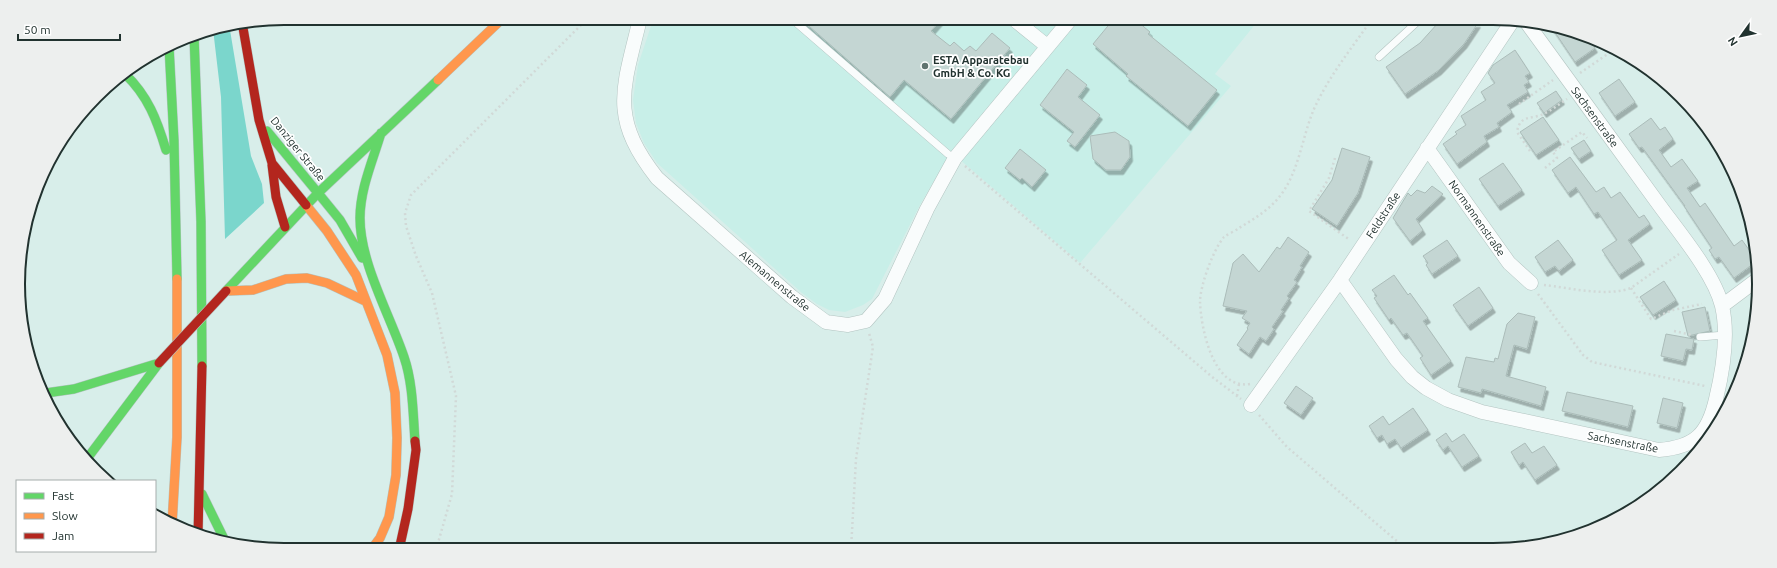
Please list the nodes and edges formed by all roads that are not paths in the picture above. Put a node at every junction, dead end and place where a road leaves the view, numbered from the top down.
1 (496, 25) edge
2 (639, 25) edge
3 (799, 25) edge
4 (1021, 25) edge
5 (1065, 25) edge
6 (1414, 25) edge
7 (1509, 26) edge
8 (243, 28) edge
9 (1530, 28) edge
10 (194, 42) edge
11 (1047, 46) junction
12 (169, 52) edge
13 (1379, 57) dead end
14 (128, 77) edge
15 (259, 120) junction
16 (381, 133) junction
17 (1427, 148) junction
18 (955, 158) junction
19 (272, 163) junction
20 (176, 189) junction
21 (318, 193) junction
22 (306, 205) junction
23 (285, 227) junction
24 (1340, 280) junction
25 (375, 281) junction
26 (1531, 283) road end
27 (1752, 284) edge
28 (226, 291) junction
29 (365, 301) junction
30 (1722, 306) junction
31 (1725, 335) junction
32 (1700, 336) road end
33 (159, 363) junction
34 (50, 393) edge
35 (1251, 405) road end
36 (89, 455) edge
37 (200, 491) junction
38 (172, 517) edge
39 (198, 528) edge
40 (222, 535) edge
41 (376, 543) edge
42 (401, 543) edge

1 - 16 main road
2 - 18 street, Alemannenstraße
3 - 18 lane
4 - 11 street
5 - 11 street
6 - 13 lane
7 - 17 street, Feldstraße
8 - 15 main road, Danziger Straße
9 - 30 street, Sachsenstraße
10 - 37 main road
11 - 18 street
12 - 20 main road
14 - 20 main road
15 - 19 main road, Danziger Straße
15 - 21 main road, Danziger Straße
16 - 21 main road
16 - 25 main road
17 - 24 street, Feldstraße
17 - 26 street, Normannenstraße
19 - 22 main road, Danziger Straße
19 - 23 main road
20 - 38 main road
21 - 22 main road
21 - 25 main road, Danziger Straße
22 - 23 main road
22 - 29 main road, Danziger Straße
23 - 28 main road
24 - 31 street, Sachsenstraße
24 - 35 street, Feldstraße
25 - 42 main road
27 - 30 street
28 - 29 main road
28 - 33 main road, bridge
29 - 41 main road, Danziger Straße
30 - 31 street, Sachsenstraße
31 - 32 lane
33 - 34 main road
33 - 36 main road
37 - 39 main road
37 - 40 main road

